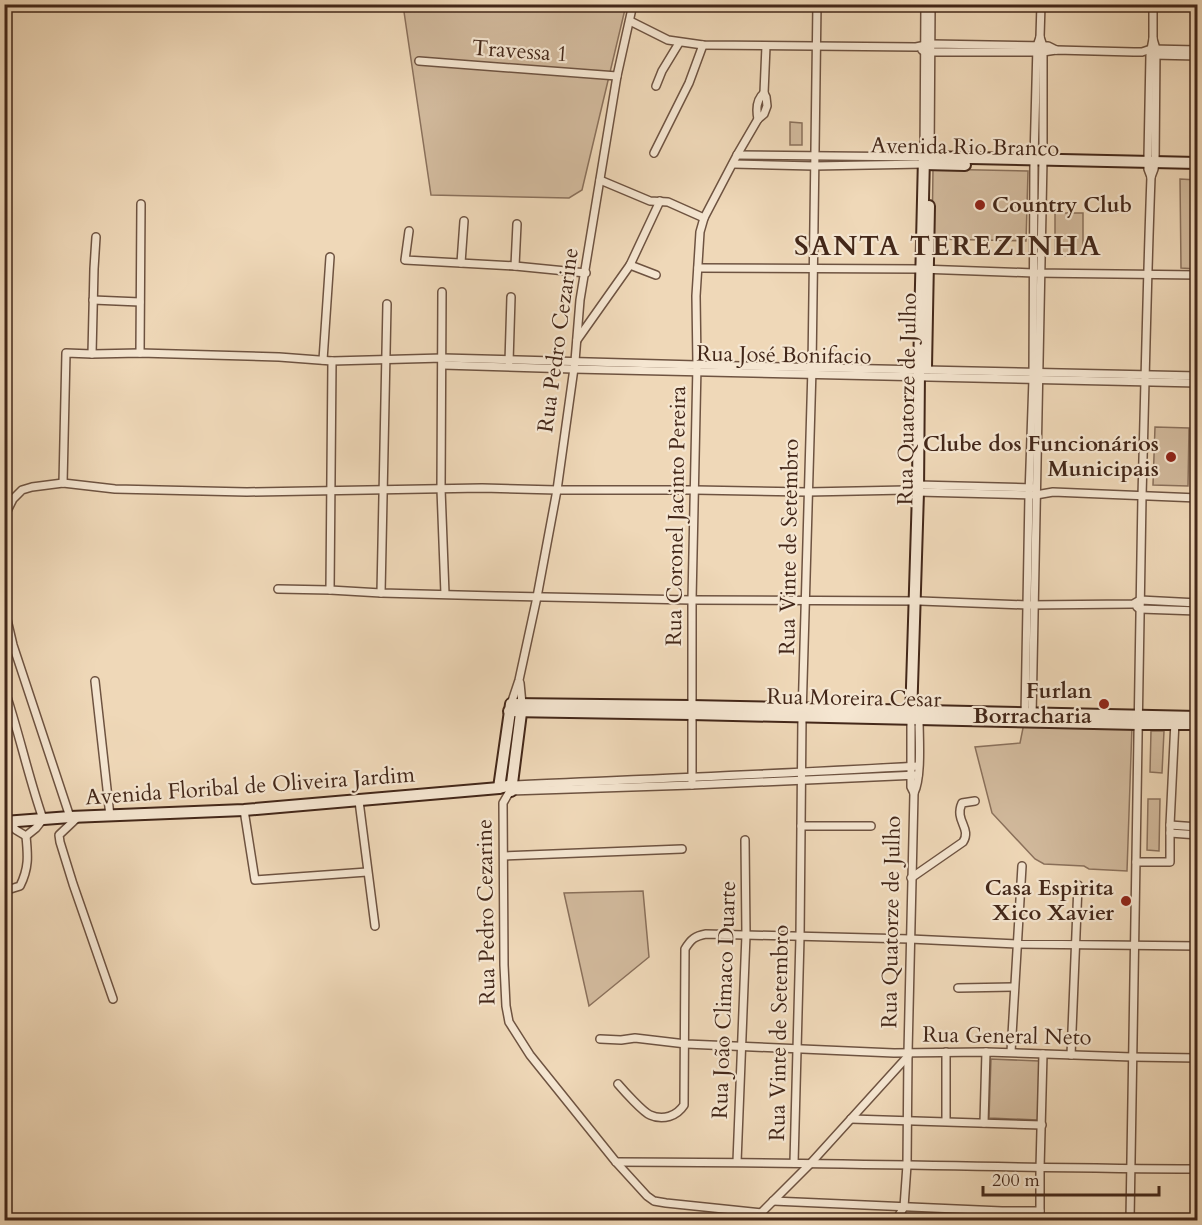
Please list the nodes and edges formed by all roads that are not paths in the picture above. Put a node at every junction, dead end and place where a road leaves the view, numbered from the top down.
1 (633, 4) edge
2 (817, 4) edge
3 (925, 4) edge
4 (931, 4) edge
5 (1041, 4) edge
6 (1154, 4) edge
7 (630, 21) junction
8 (679, 43) junction
9 (703, 45) junction
10 (816, 45) junction
11 (765, 46) junction
12 (928, 48) junction
13 (1040, 49) junction
14 (1197, 50) edge
15 (1153, 52) junction
16 (1197, 56) edge
17 (419, 61) dead end
18 (617, 76) junction
19 (656, 86) dead end
20 (654, 153) dead end
21 (737, 155) junction
22 (814, 156) junction
23 (927, 161) junction
24 (1039, 163) junction
25 (1197, 163) edge
26 (733, 164) junction
27 (814, 166) junction
28 (1180, 166) junction
29 (1151, 168) junction
30 (1197, 169) edge
31 (600, 180) junction
32 (660, 201) junction
33 (141, 204) dead end
34 (704, 218) junction
35 (464, 221) dead end
36 (517, 224) dead end
37 (409, 231) dead end
38 (96, 237) dead end
39 (330, 256) dead end
40 (461, 263) junction
41 (630, 265) junction
42 (515, 266) junction
43 (698, 268) junction
44 (813, 268) junction
45 (925, 269) junction
46 (586, 273) junction
47 (1037, 273) junction
48 (1147, 274) junction
49 (656, 275) dead end
50 (1197, 275) edge
51 (442, 292) dead end
52 (511, 297) dead end
53 (93, 300) junction
54 (140, 302) junction
55 (387, 304) dead end
56 (576, 340) junction
57 (140, 353) junction
58 (92, 354) junction
59 (323, 360) junction
60 (386, 360) junction
61 (332, 361) junction
62 (443, 361) junction
63 (575, 361) junction
64 (508, 363) junction
65 (697, 368) junction
66 (573, 369) junction
67 (811, 371) junction
68 (922, 373) junction
69 (1036, 376) junction
70 (1197, 376) edge
71 (1146, 378) junction
72 (1197, 383) edge
73 (63, 483) junction
74 (441, 489) junction
75 (919, 489) junction
76 (383, 490) junction
77 (557, 490) junction
78 (695, 490) junction
79 (1033, 491) junction
80 (331, 492) junction
81 (807, 492) junction
82 (1142, 496) junction
83 (1197, 498) edge
84 (4, 517) edge
85 (278, 590) dead end
86 (330, 590) junction
87 (381, 593) junction
88 (445, 594) junction
89 (537, 597) junction
90 (692, 600) junction
91 (1140, 600) junction
92 (917, 601) junction
93 (806, 602) junction
94 (1197, 603) edge
95 (1132, 604) junction
96 (1031, 605) junction
97 (4, 607) edge
98 (1140, 609) junction
99 (1197, 611) edge
100 (6, 620) edge
101 (4, 645) edge
102 (13, 645) junction
103 (95, 681) dead end
104 (4, 688) edge
105 (516, 708) junction
106 (691, 710) junction
107 (802, 713) junction
108 (915, 715) junction
109 (1029, 717) junction
110 (1197, 717) edge
111 (1139, 720) junction
112 (1175, 720) junction
113 (1197, 724) edge
114 (504, 747) junction
115 (516, 748) junction
116 (915, 771) junction
117 (802, 776) junction
118 (691, 777) junction
119 (737, 780) junction
120 (692, 785) junction
121 (499, 788) junction
122 (511, 788) junction
123 (359, 801) junction
124 (975, 801) dead end
125 (503, 803) junction
126 (244, 810) junction
127 (110, 816) junction
128 (74, 817) junction
129 (43, 819) junction
130 (6, 822) edge
131 (801, 826) junction
132 (871, 826) dead end
133 (1197, 827) edge
134 (1170, 829) junction
135 (1197, 835) edge
136 (26, 836) junction
137 (746, 840) dead end
138 (682, 849) dead end
139 (504, 856) junction
140 (1136, 862) junction
141 (1022, 866) dead end
142 (367, 872) junction
143 (911, 878) junction
144 (1078, 885) dead end
145 (4, 891) edge
146 (375, 926) dead end
147 (746, 935) junction
148 (800, 937) junction
149 (910, 939) junction
150 (1017, 944) junction
151 (1075, 945) junction
152 (1135, 945) junction
153 (1197, 946) edge
154 (1014, 987) junction
155 (958, 988) dead end
156 (113, 999) dead end
157 (600, 1039) dead end
158 (686, 1044) junction
159 (742, 1047) junction
160 (796, 1049) junction
161 (946, 1052) junction
162 (986, 1052) junction
163 (1011, 1052) junction
164 (908, 1054) junction
165 (1043, 1054) junction
166 (1071, 1055) junction
167 (1132, 1057) junction
168 (1197, 1058) edge
169 (618, 1084) dead end
170 (851, 1119) junction
171 (908, 1120) junction
172 (946, 1121) junction
173 (984, 1123) junction
174 (1042, 1125) junction
175 (616, 1162) junction
176 (736, 1162) junction
177 (794, 1163) junction
178 (810, 1164) junction
179 (907, 1165) junction
180 (1040, 1168) junction
181 (1131, 1169) junction
182 (1197, 1169) edge
183 (773, 1201) junction
184 (904, 1207) junction
185 (1040, 1210) junction
186 (1002, 1211) junction
187 (762, 1213) junction
188 (754, 1221) edge
189 (896, 1221) edge
190 (1001, 1221) edge
191 (1040, 1221) edge
192 (1130, 1221) edge

1 - 7 street, Rua Pedro Cezarine
2 - 10 street, Rua Vinte de Setembro
3 - 12 street, Rua Quatorze de Julho
4 - 12 street, Rua Quatorze de Julho
5 - 13 street
6 - 15 street
7 - 8 street
7 - 18 street, Rua Pedro Cezarine
8 - 9 street
8 - 19 street
9 - 11 street
9 - 20 street
10 - 11 street
10 - 12 street
10 - 22 street, Rua Vinte de Setembro
11 - 21 street, Rua Coronel Jacinto Pereira
12 - 13 street
12 - 23 street, Rua Quatorze de Julho
13 - 15 street
13 - 24 street
14 - 15 street
15 - 16 street
15 - 29 street
17 - 18 street, Travessa 1
18 - 31 street, Rua Pedro Cezarine
21 - 22 street, Avenida Rio Branco
21 - 26 street, Rua Coronel Jacinto Pereira
22 - 23 street, Avenida Rio Branco
22 - 27 street, Rua Vinte de Setembro
23 - 24 street, Avenida Rio Branco
23 - 27 street, Avenida Rio Branco
23 - 45 street, Rua Quatorze de Julho
24 - 29 street, Avenida Rio Branco
24 - 47 street
25 - 28 street, Avenida Rio Branco
26 - 27 street, Avenida Rio Branco
26 - 34 street, Rua Coronel Jacinto Pereira
27 - 44 street, Rua Vinte de Setembro
28 - 29 street, Avenida Rio Branco
28 - 30 street, Avenida Rio Branco
29 - 48 street
31 - 32 street
31 - 46 street, Rua Pedro Cezarine
32 - 34 street
32 - 41 street
33 - 54 street
34 - 43 street, Rua Coronel Jacinto Pereira
35 - 40 street
36 - 42 street
37 - 40 street
38 - 53 street
39 - 59 street
40 - 42 street
41 - 49 street
41 - 56 street
42 - 46 street
43 - 44 street
43 - 65 street, Rua Coronel Jacinto Pereira
44 - 45 street
44 - 67 street, Rua Vinte de Setembro
45 - 47 street
45 - 68 street, Rua Quatorze de Julho
46 - 56 street, Rua Pedro Cezarine
47 - 48 street
47 - 69 street
48 - 50 street
48 - 71 street
51 - 62 street
52 - 64 street
53 - 54 street
53 - 58 street
54 - 57 street
55 - 60 street
56 - 63 street, Rua Pedro Cezarine
57 - 58 street, Rua José Bonifacio
57 - 59 street, Rua José Bonifacio
58 - 73 street, Rua José Bonifacio
59 - 61 street, Rua José Bonifacio
60 - 61 street, Rua José Bonifacio
60 - 62 street, Rua José Bonifacio
60 - 76 street
61 - 80 street
62 - 64 street, Rua José Bonifacio
62 - 74 street
63 - 64 street, Rua José Bonifacio
63 - 65 street, Rua José Bonifacio
63 - 66 street, Rua Pedro Cezarine
64 - 66 street, Rua José Bonifacio
65 - 66 street, Rua José Bonifacio
65 - 67 street, Rua José Bonifacio
65 - 78 street, Rua Coronel Jacinto Pereira
66 - 77 street, Rua Pedro Cezarine
67 - 68 street, Rua José Bonifacio
67 - 81 street, Rua Vinte de Setembro
68 - 69 street, Rua José Bonifacio
68 - 75 street, Rua Quatorze de Julho
69 - 71 street, Rua José Bonifacio
69 - 79 street
70 - 71 street, Rua José Bonifacio
71 - 72 street, Rua José Bonifacio
71 - 82 street
73 - 80 street
73 - 84 street
74 - 76 street
74 - 77 street
74 - 88 street
75 - 79 street
75 - 81 street
75 - 92 street, Rua Quatorze de Julho
76 - 80 street
76 - 87 street
77 - 78 street
77 - 89 street, Rua Pedro Cezarine
78 - 81 street
78 - 90 street, Rua Coronel Jacinto Pereira
79 - 82 street
79 - 96 street
80 - 86 street
81 - 93 street, Rua Vinte de Setembro
82 - 83 street
82 - 91 street
85 - 86 street
86 - 87 street
87 - 88 street
88 - 89 street
89 - 90 street
89 - 105 street, Rua Pedro Cezarine
90 - 93 street
90 - 106 street, Rua Coronel Jacinto Pereira
91 - 94 street
91 - 95 street
91 - 98 street
92 - 93 street
92 - 96 street
92 - 108 street, Rua Quatorze de Julho
93 - 107 street, Rua Vinte de Setembro
95 - 96 street
95 - 98 street
96 - 109 street
97 - 100 street
98 - 99 street
98 - 111 street
100 - 102 street
101 - 102 street
102 - 128 street
103 - 127 street
104 - 129 street
105 - 106 street, Rua Moreira Cesar
105 - 114 street, Rua Pedro Cezarine
105 - 115 street, Rua Pedro Cezarine
106 - 107 street, Rua Moreira Cesar
106 - 118 street, Rua Coronel Jacinto Pereira
107 - 108 street, Rua Moreira Cesar
107 - 117 street, Rua Vinte de Setembro
108 - 109 street, Rua Moreira Cesar
108 - 116 street, Rua Quatorze de Julho
109 - 111 street, Rua Moreira Cesar
110 - 112 street, Rua Moreira Cesar
111 - 112 street, Rua Moreira Cesar
111 - 140 street
112 - 113 street, Rua Moreira Cesar
112 - 134 street
114 - 115 street
114 - 121 street, Rua Pedro Cezarine
115 - 122 street, Rua Pedro Cezarine
116 - 117 street, Avenida Floribal de Oliveira Jardim
116 - 143 street, Rua Quatorze de Julho
117 - 119 street, Avenida Floribal de Oliveira Jardim
117 - 131 street, Rua Vinte de Setembro
118 - 119 street, Avenida Floribal de Oliveira Jardim
118 - 120 street, Rua Coronel Jacinto Pereira
118 - 122 street, Avenida Floribal de Oliveira Jardim
119 - 120 street, Avenida Floribal de Oliveira Jardim
120 - 122 street, Avenida Floribal de Oliveira Jardim
121 - 122 street, Avenida Floribal de Oliveira Jardim
121 - 123 street, Avenida Floribal de Oliveira Jardim
121 - 125 street
122 - 125 street, Rua Pedro Cezarine
123 - 126 street, Avenida Floribal de Oliveira Jardim
123 - 142 street
124 - 143 street
125 - 139 street, Rua Pedro Cezarine
126 - 127 street, Avenida Floribal de Oliveira Jardim
126 - 142 street
127 - 128 street, Avenida Floribal de Oliveira Jardim
128 - 129 street, Avenida Floribal de Oliveira Jardim
128 - 156 street
129 - 130 street, Avenida Floribal de Oliveira Jardim
129 - 136 street
130 - 136 street
131 - 132 street
131 - 148 street, Rua Vinte de Setembro
133 - 134 street
134 - 135 street
134 - 140 street
136 - 145 street
137 - 147 street, Rua João Climaco Duarte
138 - 139 street
139 - 175 street, Rua Pedro Cezarine
140 - 152 street
141 - 150 street
142 - 146 street
143 - 149 street, Rua Quatorze de Julho
144 - 151 street
147 - 148 street
147 - 158 street
147 - 159 street, Rua João Climaco Duarte
148 - 149 street
148 - 160 street, Rua Vinte de Setembro
149 - 150 street
149 - 164 street, Rua Quatorze de Julho
150 - 151 street
150 - 154 street
151 - 152 street
151 - 166 street
152 - 153 street
152 - 167 street
154 - 155 street
154 - 163 street
157 - 158 street, Rua General Neto
158 - 159 street, Rua General Neto
158 - 169 street
159 - 160 street, Rua General Neto
159 - 176 street, Rua João Climaco Duarte
160 - 164 street, Rua General Neto
160 - 177 street, Rua Vinte de Setembro
161 - 162 street, Rua General Neto
161 - 164 street, Rua General Neto
161 - 172 street
162 - 163 street, Rua General Neto
162 - 173 street
163 - 165 street, Rua General Neto
164 - 170 street
164 - 171 street, Rua Quatorze de Julho
165 - 166 street, Rua General Neto
165 - 174 street
166 - 167 street, Rua General Neto
167 - 168 street, Rua General Neto
167 - 181 street
170 - 171 street
170 - 178 street
171 - 172 street
171 - 179 street, Rua Quatorze de Julho
172 - 173 street
173 - 174 street
174 - 180 street
175 - 176 street
175 - 187 street, Rua Pedro Cezarine
176 - 177 street
177 - 178 street
178 - 179 street
178 - 183 street
179 - 180 street
179 - 184 street, Rua Quatorze de Julho
180 - 181 street
180 - 185 street
181 - 182 street
181 - 192 street
183 - 184 street
183 - 187 street
184 - 186 street
184 - 189 street
185 - 186 street
185 - 191 street
186 - 190 street
187 - 188 street

